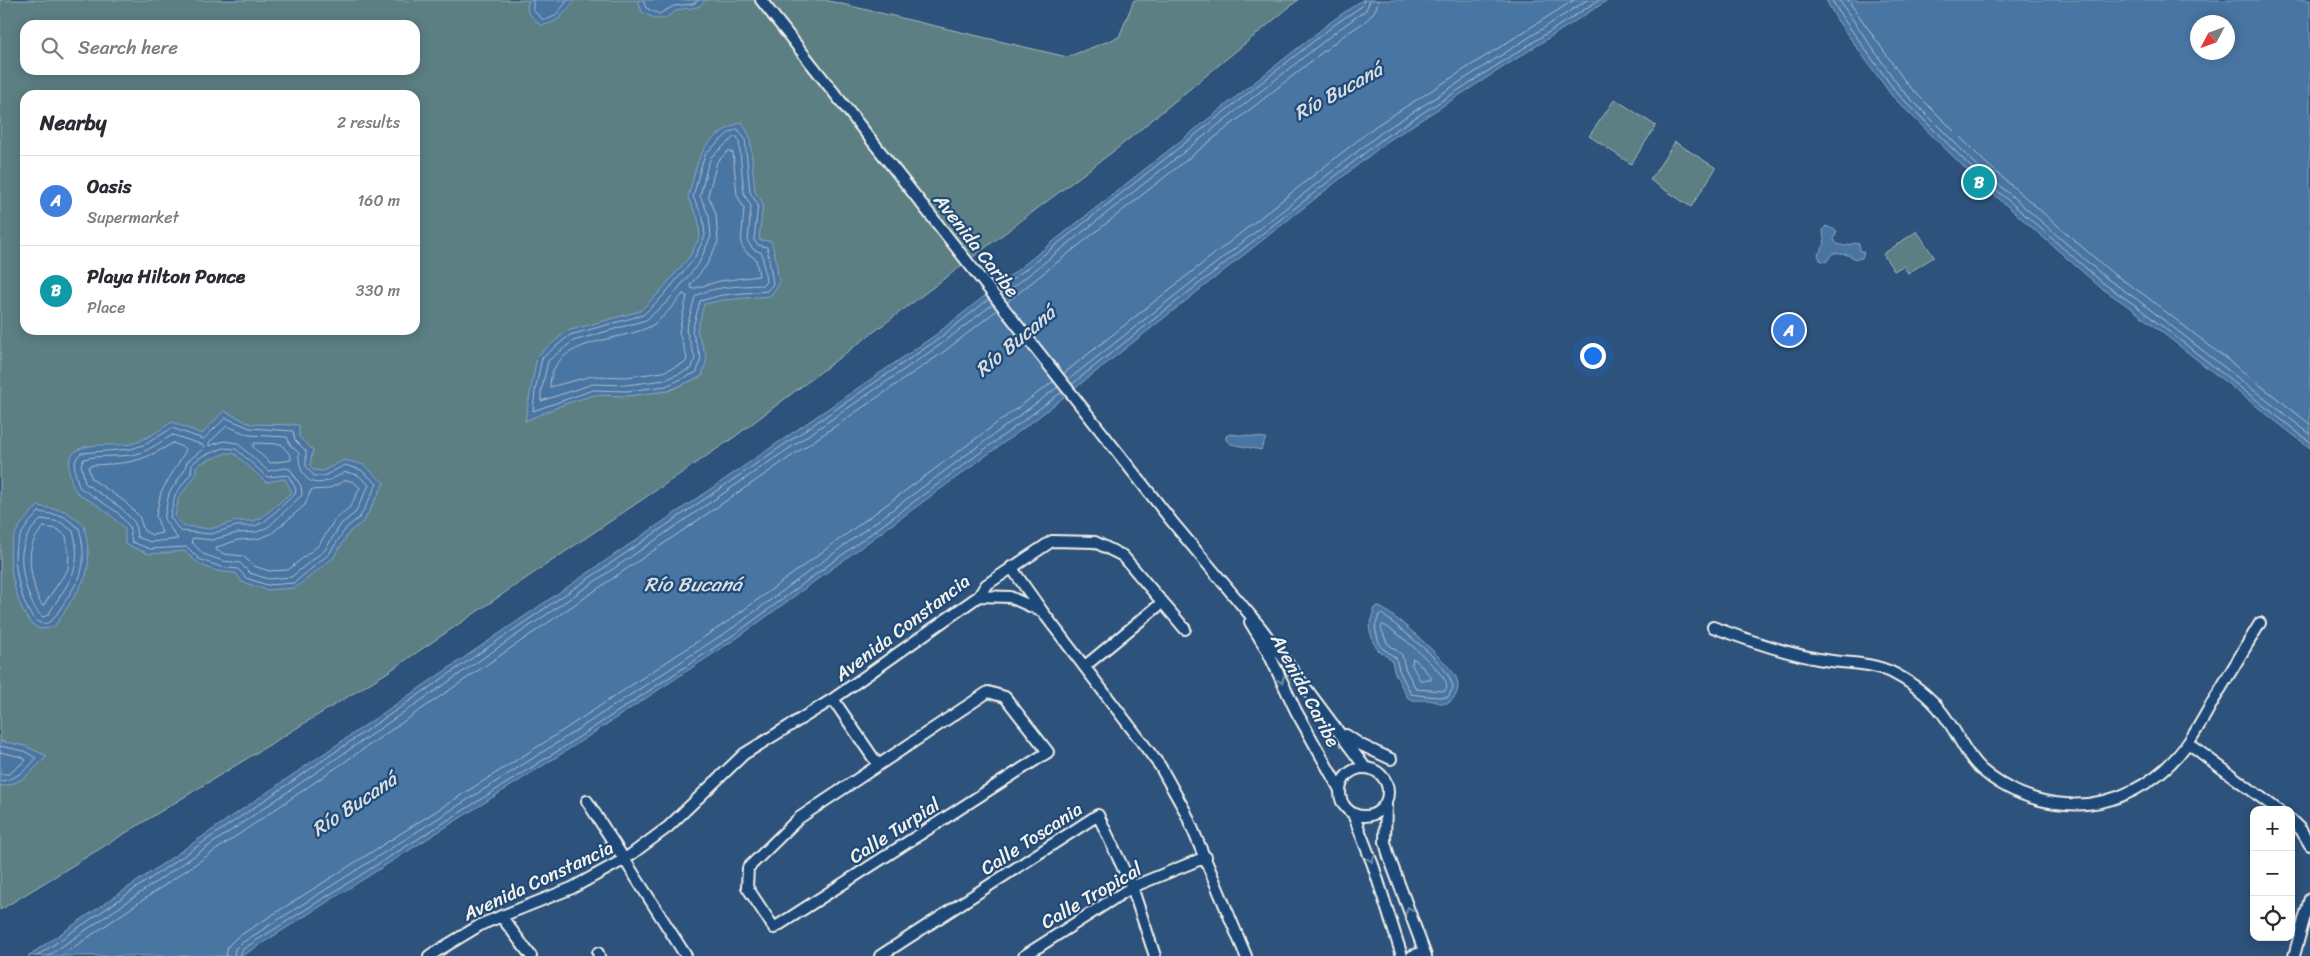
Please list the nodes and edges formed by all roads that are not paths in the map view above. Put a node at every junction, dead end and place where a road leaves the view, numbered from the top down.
1 (760, 0) edge
2 (1011, 567) junction
3 (979, 596) junction
4 (1163, 602) junction
5 (1242, 606) junction
6 (1042, 611) junction
7 (2260, 624) dead end
8 (1713, 627) dead end
9 (1185, 629) dead end
10 (1085, 666) junction
11 (833, 699) junction
12 (1338, 729) junction
13 (2188, 743) junction
14 (1391, 759) dead end
15 (878, 765) junction
16 (1364, 766) junction
17 (1340, 790) junction
18 (587, 801) dead end
19 (1386, 804) junction
20 (2273, 806) edge
21 (1353, 814) junction
22 (2295, 824) edge
23 (2310, 846) edge
24 (1206, 857) junction
25 (625, 859) junction
26 (1132, 887) junction
27 (2310, 898) edge
28 (501, 916) junction
29 (1425, 954) edge
30 (429, 956) edge
31 (531, 956) edge
32 (686, 956) edge
33 (880, 956) edge
34 (1024, 956) edge
35 (1155, 956) edge
36 (1246, 956) edge
37 (1402, 956) edge
38 (1412, 956) edge
39 (2294, 956) edge

1 - 5 street, Avenida Caribe
2 - 3 street, Avenida Constancia
2 - 4 street, Avenida Constancia
2 - 6 street
3 - 6 street
3 - 11 street, Avenida Constancia
4 - 9 street, Avenida Constancia
4 - 10 street
5 - 12 street, Avenida Caribe
5 -> 17 street, Avenida Caribe
6 - 10 street
7 - 13 street
8 - 13 street
10 - 24 street
11 - 15 street
11 - 25 street, Avenida Constancia
12 - 14 street
12 - 16 street, Avenida Caribe
13 - 20 street
15 - 15 street, Calle Turpial
16 - 17 street
16 - 19 street
17 - 21 street
18 - 25 street
19 - 21 street
29 -> 19 street
21 -> 37 street
22 - 23 street
24 - 26 street, Calle Tropical
24 - 36 street
25 - 28 street, Avenida Constancia
25 - 32 street
26 - 33 street, Calle Toscania
26 - 34 street, Calle Tropical
26 - 35 street, Calle Toscania
27 - 39 street
28 - 30 street, Avenida Constancia
28 - 31 street
29 - 38 street

